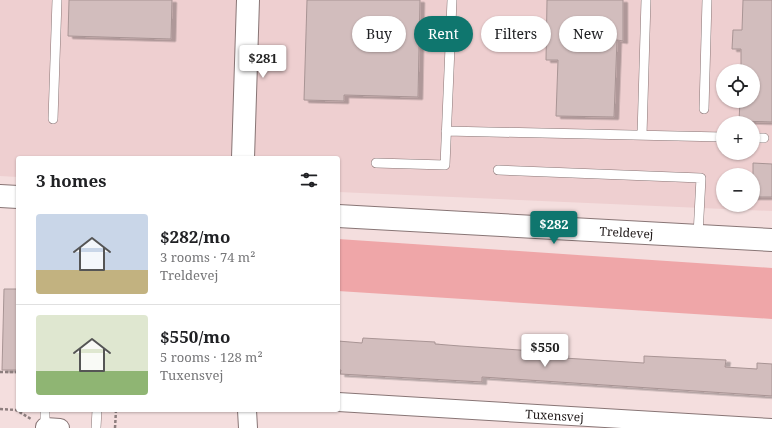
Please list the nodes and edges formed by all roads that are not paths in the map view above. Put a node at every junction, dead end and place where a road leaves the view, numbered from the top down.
1 (57, 0) edge
2 (248, 0) edge
3 (452, 0) edge
4 (646, 0) edge
5 (707, 0) edge
6 (704, 108) dead end
7 (53, 119) dead end
8 (446, 131) junction
9 (642, 135) junction
10 (716, 137) edge
11 (760, 138) edge
12 (764, 138) dead end
13 (243, 156) edge
14 (376, 163) dead end
15 (498, 170) dead end
16 (0, 196) edge
17 (16, 197) edge
18 (340, 216) edge
19 (698, 236) junction
20 (772, 240) edge
21 (340, 402) edge
22 (97, 412) edge
23 (247, 412) edge
24 (745, 427) edge
25 (96, 428) edge
26 (248, 428) edge
27 (772, 428) edge

1 - 7 lane
2 - 13 street
3 - 8 lane
4 - 9 lane
5 - 6 lane
8 - 9 lane
8 - 14 lane
9 - 10 lane
11 - 12 lane
15 - 19 lane
16 - 17 street
18 - 19 street, Treldevej
19 - 20 street, Treldevej
21 - 24 street, Tuxensvej
22 - 25 lane
23 - 26 street
24 - 27 street, Tuxensvej

